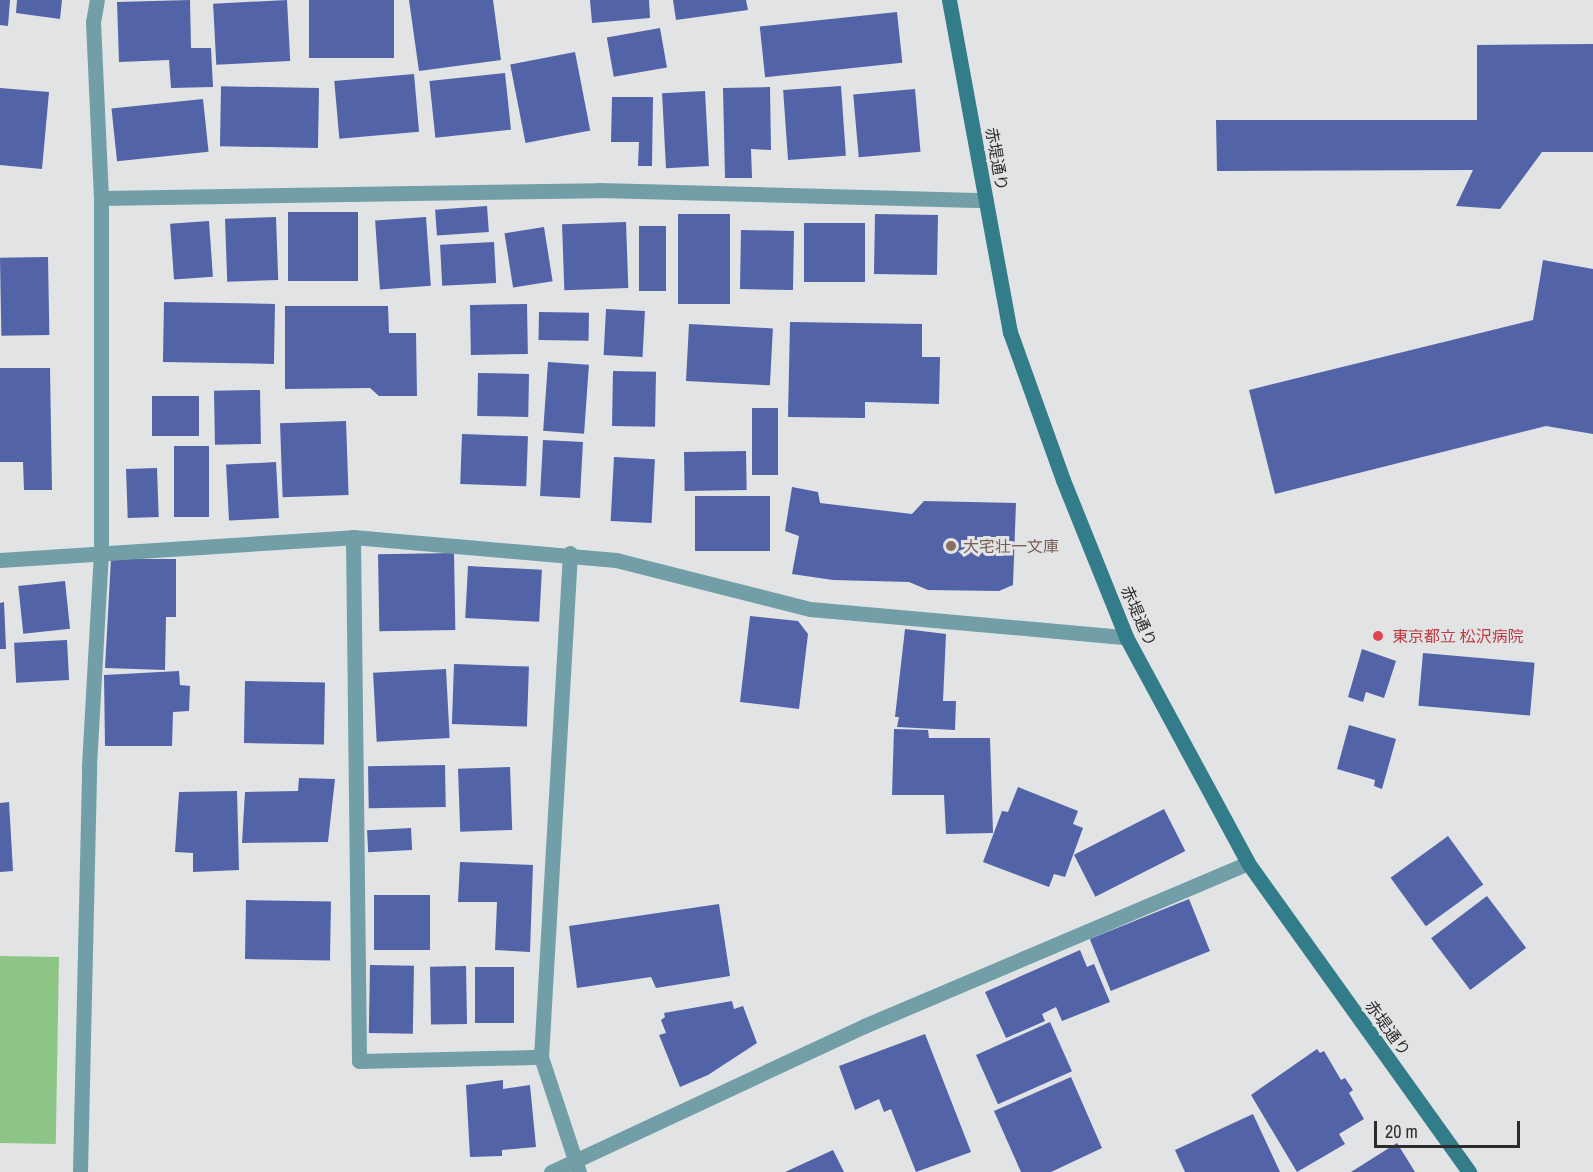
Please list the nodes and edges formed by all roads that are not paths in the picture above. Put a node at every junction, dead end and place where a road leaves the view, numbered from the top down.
1 (97, 0) edge
2 (950, 0) edge
3 (101, 198) junction
4 (986, 200) junction
5 (353, 537) junction
6 (101, 552) junction
7 (570, 553) junction
8 (0, 560) edge
9 (1126, 637) junction
10 (1248, 863) junction
11 (541, 1058) junction
12 (577, 1166) edge
13 (80, 1172) edge
14 (551, 1172) edge
15 (1469, 1172) edge

1 - 3 street
2 - 4 street, 赤堤通り
3 - 4 street
3 - 6 street
4 - 9 street, 赤堤通り
5 - 6 street
5 - 7 street
5 - 11 street
6 - 8 street
6 - 13 street
7 - 9 street
7 - 11 street
9 - 10 street, 赤堤通り
10 - 12 street
10 - 15 street, 赤堤通り
11 - 12 street
12 - 14 street

